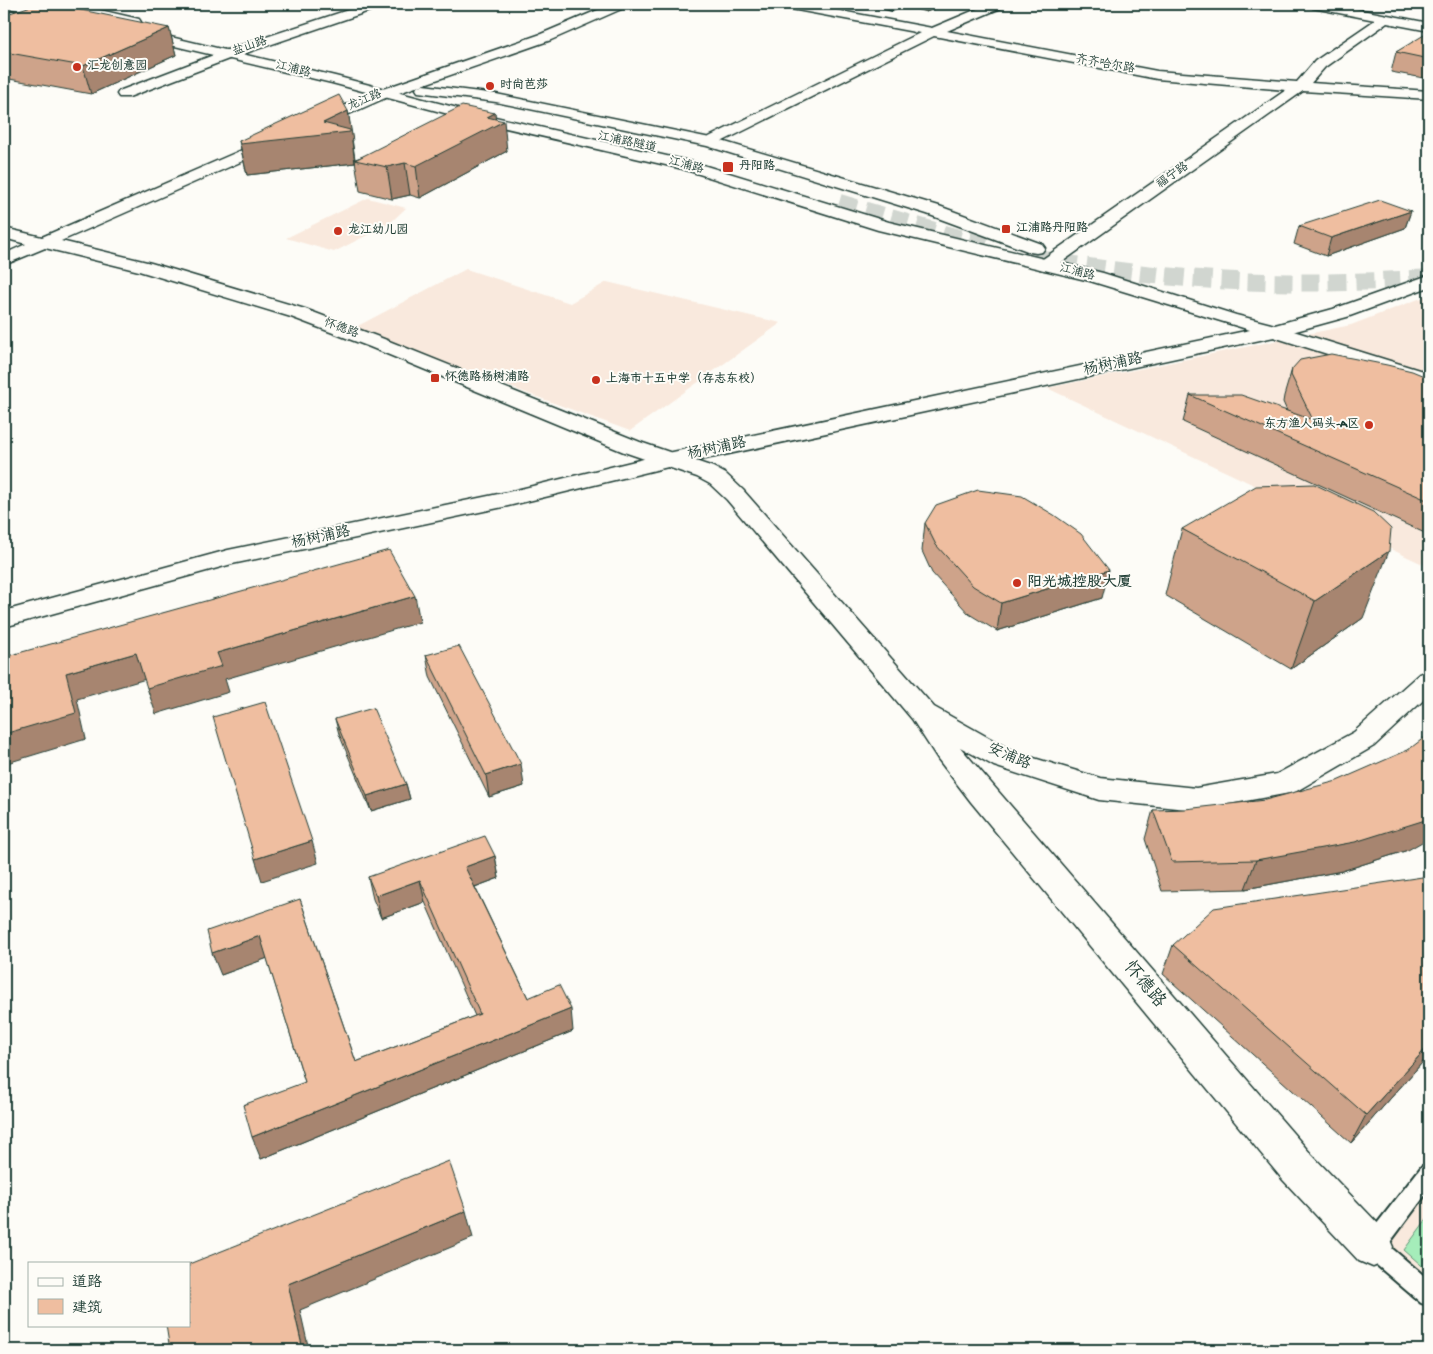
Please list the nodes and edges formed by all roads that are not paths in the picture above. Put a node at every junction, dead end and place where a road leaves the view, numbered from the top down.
1 (5, 4) edge
2 (32, 4) edge
3 (99, 4) edge
4 (377, 4) edge
5 (622, 4) edge
6 (786, 4) edge
7 (874, 4) edge
8 (903, 4) edge
9 (999, 4) edge
10 (1313, 4) edge
11 (892, 8) junction
12 (83, 10) junction
13 (63, 17) junction
14 (867, 19) junction
15 (1385, 19) junction
16 (1429, 27) edge
17 (931, 32) junction
18 (4, 39) edge
19 (248, 47) junction
20 (229, 54) junction
21 (1300, 86) junction
22 (432, 90) junction
23 (408, 92) junction
24 (385, 93) junction
25 (124, 94) dead end
26 (1429, 95) edge
27 (710, 142) junction
28 (4, 233) edge
29 (42, 243) junction
30 (1060, 255) junction
31 (4, 260) edge
32 (1046, 265) junction
33 (1429, 281) edge
34 (1274, 331) junction
35 (1429, 380) edge
36 (668, 460) junction
37 (4, 619) edge
38 (1429, 680) edge
39 (924, 714) junction
40 (1429, 1173) edge
41 (1374, 1247) junction
42 (1429, 1295) edge

1 - 13 street, 江浦路
2 - 12 street, 江浦路
3 - 12 street
4 - 19 street, 盐山路
5 - 23 street
6 - 14 street, 齐齐哈尔路
7 - 11 lane
8 - 11 lane
9 - 17 street
10 - 15 street
11 - 14 lane
12 - 13 street
12 - 19 street, 江浦路
13 - 18 street
13 - 20 street, 江浦路
14 - 17 street, 齐齐哈尔路
15 - 16 street
15 - 21 street, 福宁路
17 - 21 street, 齐齐哈尔路
17 - 27 street
19 - 20 street, 盐山路
19 - 23 street, 江浦路
20 - 24 street, 江浦路
20 - 25 street, 盐山路
21 - 26 street, 齐齐哈尔路
21 - 30 street, 福宁路
22 - 23 street, 江浦路
22 - 23 street, 江浦路隧道
22 - 27 street, 江浦路
23 - 24 street, 江浦路
23 - 32 street, 江浦路
24 - 29 street, 龙江路
27 - 30 street, 江浦路
28 - 29 street, 怀德路
29 - 31 street, 龙江路
29 - 36 street, 怀德路
30 - 32 street, 福宁路
30 - 34 street, 江浦路
32 - 34 street, 江浦路
33 - 34 street, 杨树浦路
34 - 35 street, 江浦路
34 - 36 street, 杨树浦路
36 - 37 street, 杨树浦路
36 - 39 street, 安浦路
38 - 39 street, 安浦路
39 - 41 street, 怀德路
40 - 41 lane
41 - 42 lane

